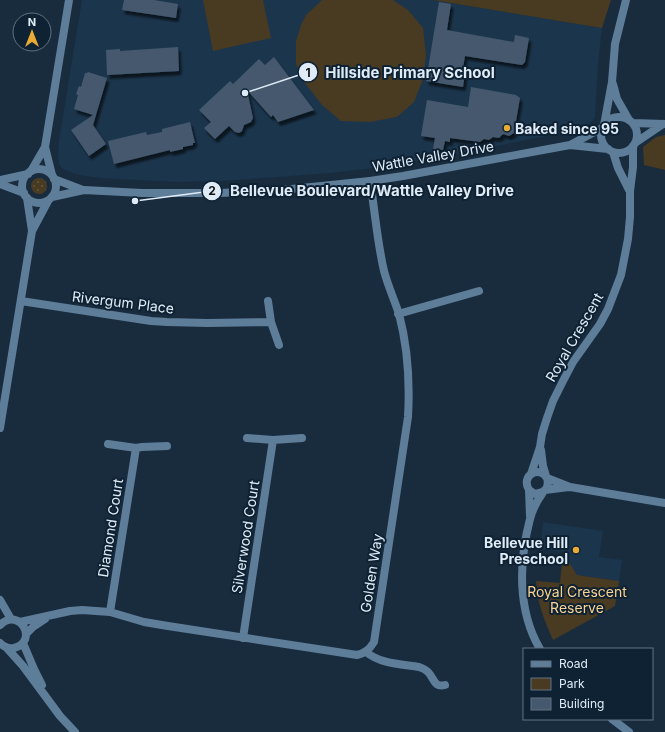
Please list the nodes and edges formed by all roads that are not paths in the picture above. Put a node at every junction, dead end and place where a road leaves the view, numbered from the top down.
1 (69, 0) edge
2 (626, 0) edge
3 (612, 82) junction
4 (631, 122) junction
5 (664, 124) edge
6 (603, 126) junction
7 (634, 144) junction
8 (570, 145) junction
9 (45, 147) junction
10 (610, 151) junction
11 (29, 173) junction
12 (53, 177) junction
13 (0, 180) edge
14 (370, 181) junction
15 (0, 184) edge
16 (84, 190) junction
17 (630, 191) junction
18 (25, 196) junction
19 (50, 199) junction
20 (32, 231) junction
21 (479, 291) dead end
22 (20, 301) junction
23 (268, 301) dead end
24 (398, 314) junction
25 (271, 322) junction
26 (279, 345) dead end
27 (0, 428) edge
28 (247, 438) dead end
29 (302, 438) dead end
30 (273, 440) junction
31 (108, 444) dead end
32 (167, 446) dead end
33 (540, 447) junction
34 (136, 448) junction
35 (531, 474) junction
36 (546, 477) junction
37 (570, 486) junction
38 (528, 490) junction
39 (544, 491) junction
40 (665, 503) edge
41 (530, 517) junction
42 (0, 600) edge
43 (110, 612) junction
44 (51, 616) junction
45 (11, 619) junction
46 (20, 622) junction
47 (0, 625) edge
48 (26, 634) junction
49 (243, 638) junction
50 (23, 643) junction
51 (3, 645) edge
52 (539, 648) edge
53 (366, 652) junction
54 (445, 685) dead end
55 (53, 708) junction
56 (613, 720) edge
57 (75, 732) edge
58 (629, 732) edge

1 - 9 street
2 - 3 street
3 - 4 street
3 - 6 street
4 - 5 street
4 - 6 street
4 - 7 street
5 - 7 street
6 - 8 street, Wattle Valley Drive
6 - 10 street
7 - 10 street
7 - 17 street, Royal Crescent
8 - 10 street, Wattle Valley Drive
8 - 14 street, Wattle Valley Drive
9 - 11 street
9 - 12 street
10 - 17 street, Royal Crescent
11 - 12 street
11 - 13 street
11 - 18 street
12 - 16 street, Wattle Valley Drive
12 - 19 street
14 - 16 street, Wattle Valley Drive
14 - 24 street, Golden Way
15 - 18 street
16 - 19 street, Wattle Valley Drive
17 - 33 street, Royal Crescent
18 - 19 street
18 - 20 street
19 - 20 street
20 - 22 street
21 - 24 street
22 - 25 street, Rivergum Place
22 - 27 street
23 - 25 street
24 - 53 street, Golden Way
25 - 26 street
28 - 30 street
29 - 30 street
30 - 49 street, Silverwood Court
31 - 34 street
32 - 34 street
33 - 35 street, Royal Crescent
33 - 36 street, Royal Crescent
34 - 43 street, Diamond Court
35 - 36 street
35 - 38 street
36 - 37 street
36 - 39 street
37 - 39 street
37 - 40 street
38 - 39 street
38 - 41 street
39 - 41 street
41 - 52 street
42 - 45 street
43 - 44 street
43 - 49 street
44 - 46 street
44 - 48 street
45 - 46 street
45 - 47 street
46 - 48 street
48 - 50 street
49 - 53 street
50 - 51 street
50 - 55 street
51 - 55 street
53 - 54 street
55 - 57 street
56 - 58 street

